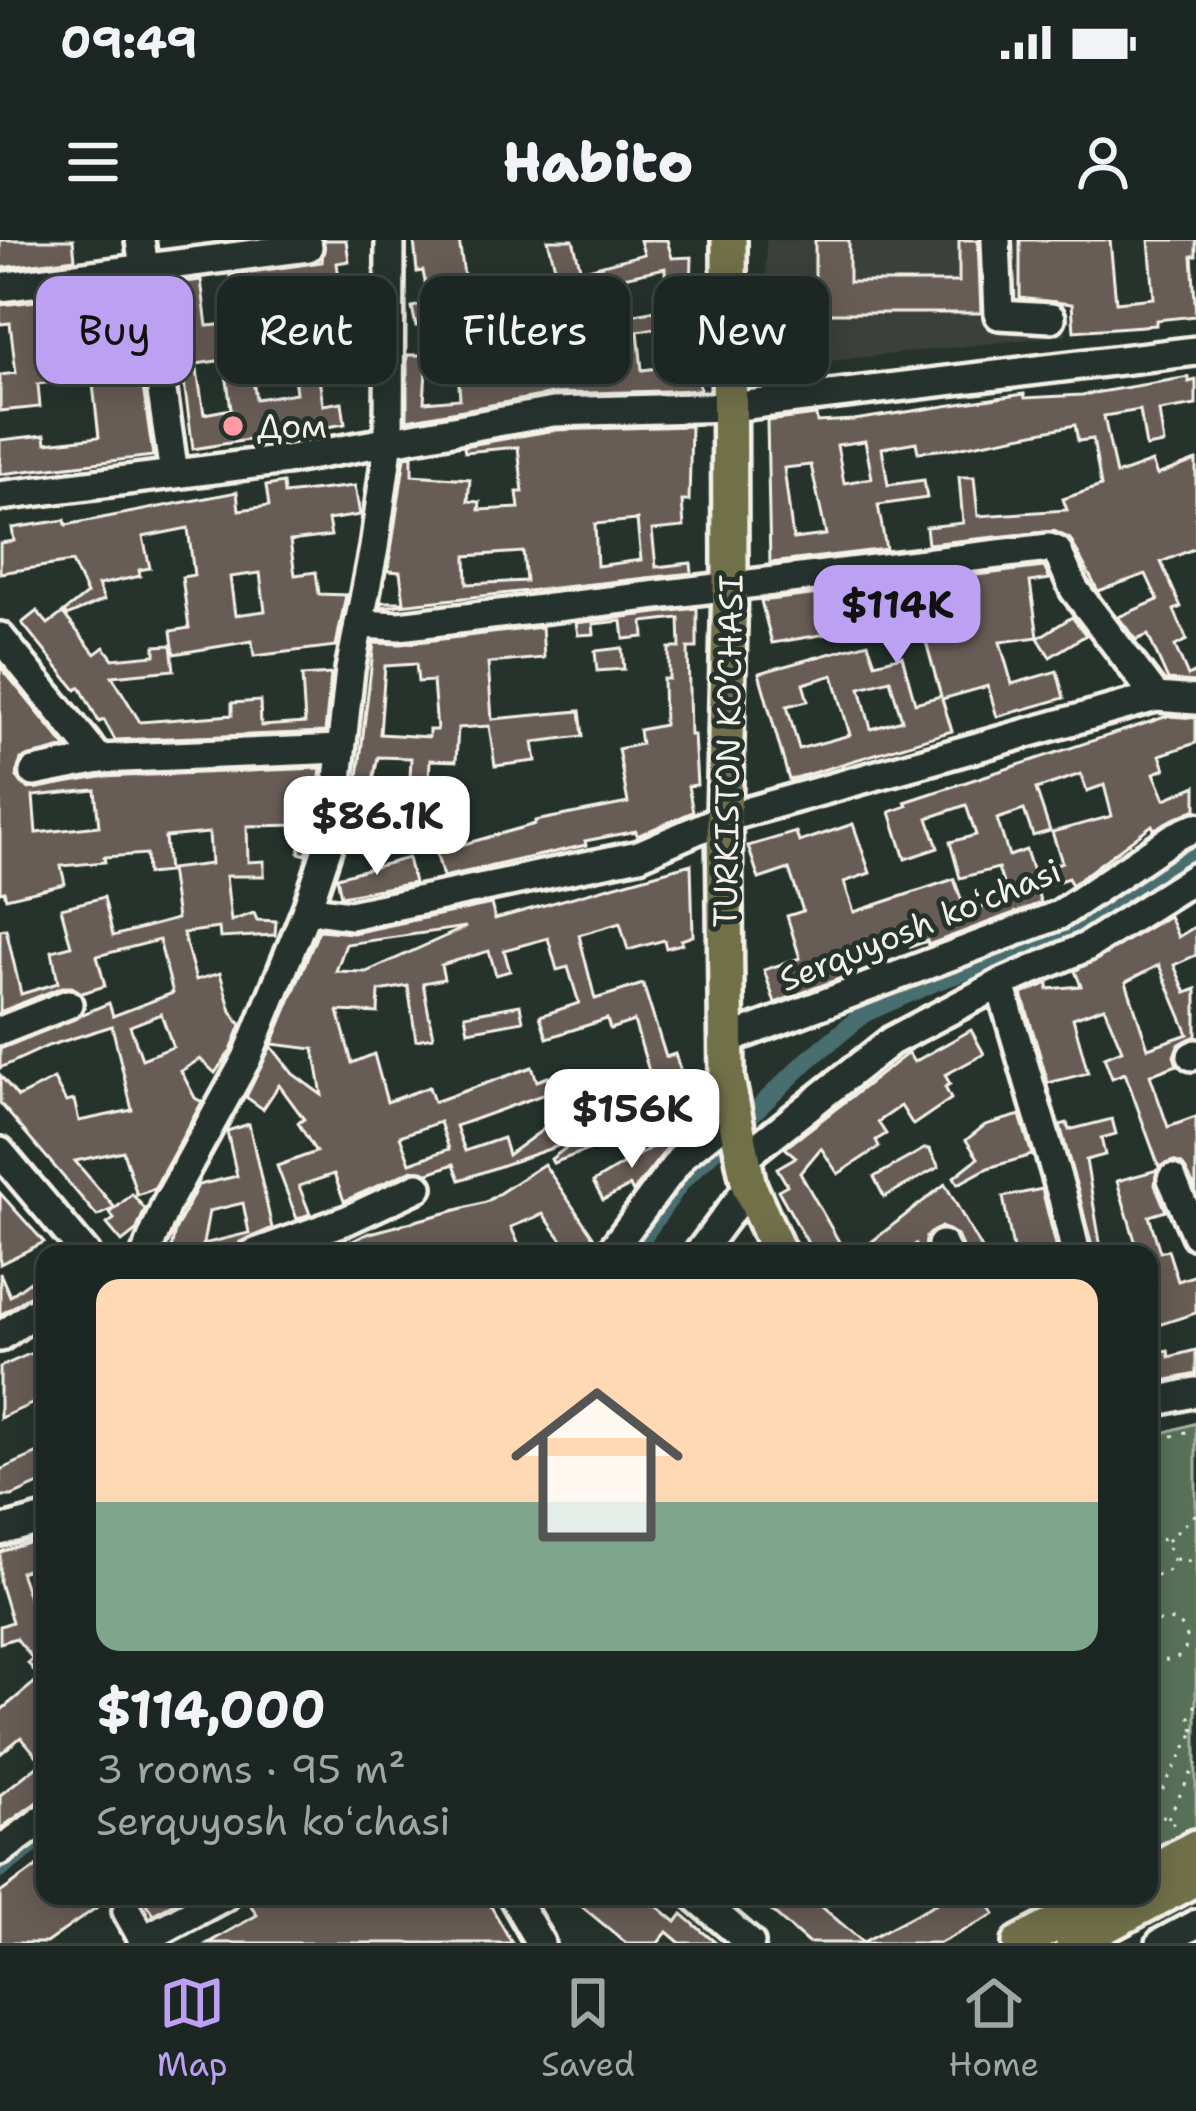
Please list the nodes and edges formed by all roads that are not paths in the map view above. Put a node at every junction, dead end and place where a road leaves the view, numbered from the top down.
1 (390, 240) edge
2 (729, 240) edge
3 (996, 240) edge
4 (308, 248) dead end
5 (142, 253) edge
6 (0, 287) edge
7 (1051, 318) dead end
8 (1196, 351) edge
9 (730, 407) junction
10 (389, 440) junction
11 (174, 474) junction
12 (0, 496) edge
13 (730, 585) junction
14 (359, 624) junction
15 (0, 637) edge
16 (1156, 697) junction
17 (1196, 700) edge
18 (341, 749) junction
19 (99, 759) junction
20 (34, 772) dead end
21 (724, 818) junction
22 (1196, 826) edge
23 (1196, 877) edge
24 (307, 909) junction
25 (1000, 984) junction
26 (68, 1004) dead end
27 (0, 1030) edge
28 (727, 1040) junction
29 (732, 1116) junction
30 (0, 1152) edge
31 (745, 1173) junction
32 (1172, 1179) dead end
33 (418, 1186) dead end
34 (1196, 1235) edge
35 (78, 1245) edge
36 (154, 1245) edge
37 (279, 1245) edge
38 (616, 1245) edge
39 (703, 1245) edge
40 (774, 1245) edge
41 (1074, 1245) edge
42 (36, 1311) edge
43 (0, 1337) edge
44 (1196, 1392) edge
45 (1158, 1401) edge
46 (36, 1522) edge
47 (0, 1532) edge
48 (36, 1825) edge
49 (1189, 1841) edge
50 (0, 1851) edge
51 (1158, 1867) edge
52 (1196, 1878) edge
53 (1158, 1893) edge
54 (209, 1905) edge
55 (518, 1905) edge
56 (705, 1905) edge
57 (127, 1911) dead end
58 (1104, 1915) edge
59 (1196, 1924) edge
60 (144, 1942) edge
61 (540, 1943) edge
62 (749, 1943) edge
63 (1020, 1943) edge
64 (1073, 1943) edge
65 (1161, 1943) edge

1 - 10 street
2 - 9 main road, TURKISTON KO’CHASI
3 - 7 street
4 - 5 street
5 - 6 street
5 - 11 street
8 - 9 street
9 - 10 street
9 - 13 main road, TURKISTON KO’CHASI
10 - 11 street
10 - 14 street
11 - 12 street
13 - 14 street
13 - 16 street
13 - 21 main road, TURKISTON KO’CHASI
14 - 18 street
15 - 19 street
16 - 17 street
16 - 21 street
18 - 19 street
18 - 24 street
19 - 20 street
21 - 24 street
21 - 28 main road, TURKISTON KO’CHASI
22 - 28 street, Serquyosh koʻchasi
23 - 25 street
24 - 36 street
25 - 31 street
25 - 41 street
26 - 27 street
28 - 29 main road, TURKISTON KO’CHASI
29 - 31 main road, TURKISTON KO’CHASI
29 - 38 street
30 - 35 street
31 - 39 street
31 - 40 main road, TURKISTON KO’CHASI
32 - 34 street
33 - 37 street
42 - 43 street
44 - 45 street
46 - 47 street
48 - 50 street
49 - 51 main road
52 - 53 main road
54 - 60 street
55 - 61 street
56 - 62 street
57 - 60 street
58 - 63 main road
58 - 64 main road
59 - 65 street

